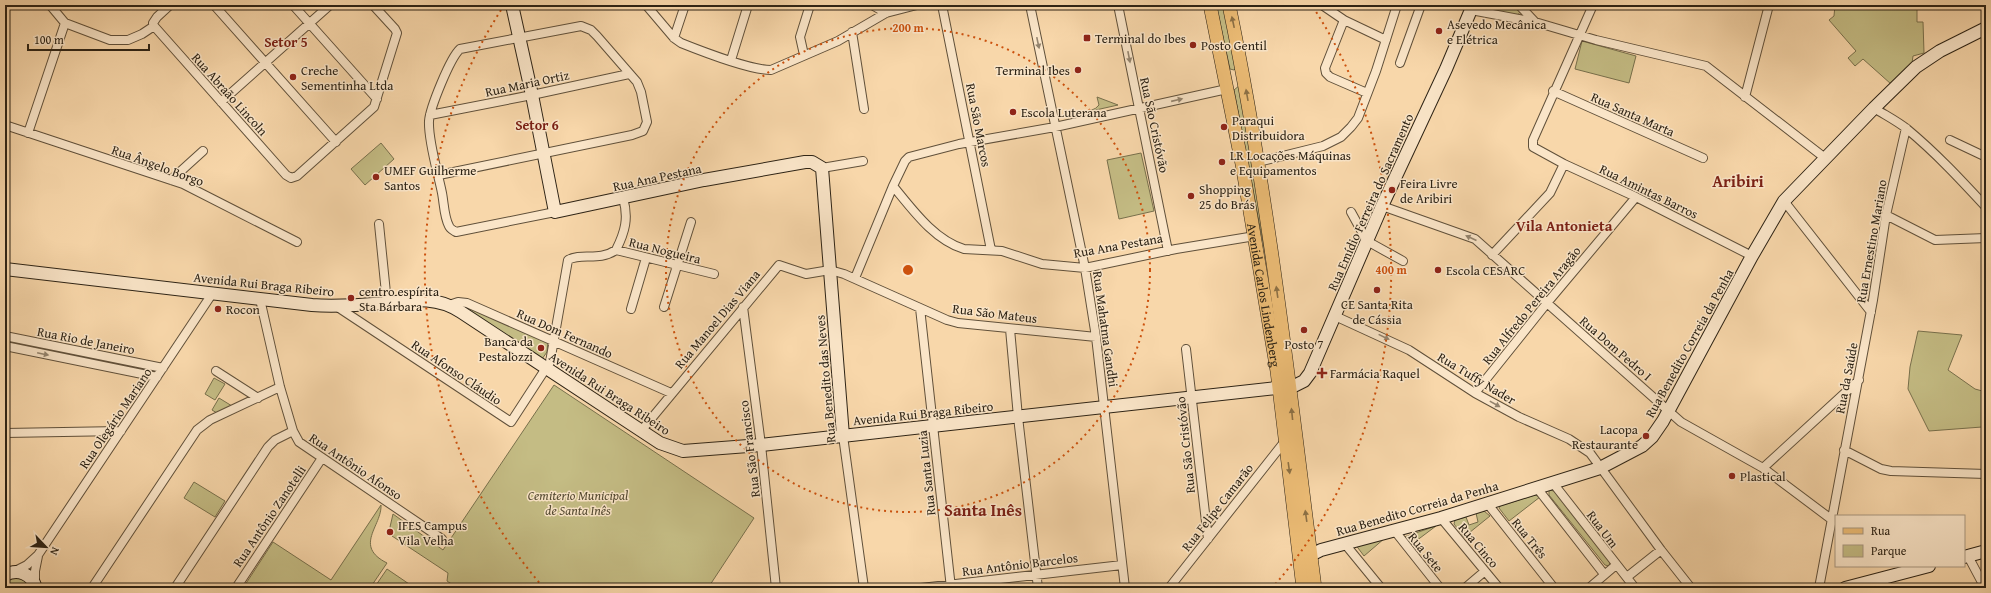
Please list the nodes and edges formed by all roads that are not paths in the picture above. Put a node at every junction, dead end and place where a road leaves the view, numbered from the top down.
1 (50, 5) edge
2 (170, 5) edge
3 (214, 5) edge
4 (293, 5) edge
5 (330, 5) edge
6 (373, 5) edge
7 (512, 5) edge
8 (646, 5) edge
9 (685, 5) edge
10 (748, 5) edge
11 (810, 5) edge
12 (872, 5) edge
13 (917, 5) edge
14 (942, 5) edge
15 (1030, 5) edge
16 (1118, 5) edge
17 (1210, 5) edge
18 (1229, 5) edge
19 (1322, 5) edge
20 (1397, 5) edge
21 (1421, 5) edge
22 (1593, 5) edge
23 (1769, 5) edge
24 (1472, 7) edge
25 (1520, 7) edge
26 (886, 13) junction
27 (1515, 19) junction
28 (1344, 20) junction
29 (1535, 22) junction
30 (65, 23) junction
31 (310, 23) junction
32 (154, 25) junction
33 (1986, 28) edge
34 (852, 32) junction
35 (1579, 36) junction
36 (519, 38) junction
37 (674, 38) junction
38 (1386, 40) junction
39 (804, 55) junction
40 (731, 60) junction
41 (265, 63) junction
42 (1400, 63) dead end
43 (1242, 67) junction
44 (629, 74) junction
45 (1227, 89) junction
46 (1553, 91) junction
47 (1367, 93) junction
48 (532, 95) junction
49 (1745, 97) junction
50 (377, 99) junction
51 (221, 102) junction
52 (1874, 108) junction
53 (864, 109) dead end
54 (1139, 109) junction
55 (430, 115) junction
56 (5, 125) edge
57 (1055, 127) junction
58 (1906, 128) junction
59 (28, 133) junction
60 (1950, 140) dead end
61 (336, 142) junction
62 (970, 142) junction
63 (203, 151) dead end
64 (544, 155) junction
65 (1986, 156) edge
66 (1703, 158) dead end
67 (1825, 158) junction
68 (863, 161) dead end
69 (1258, 162) junction
70 (1564, 164) junction
71 (822, 168) junction
72 (439, 175) junction
73 (171, 180) junction
74 (893, 186) junction
75 (1636, 197) junction
76 (623, 198) junction
77 (1784, 200) junction
78 (1382, 206) junction
79 (1986, 207) edge
80 (555, 212) junction
81 (1350, 212) dead end
82 (1886, 215) junction
83 (691, 222) dead end
84 (379, 224) dead end
85 (1255, 236) junction
86 (1986, 238) edge
87 (1367, 241) junction
88 (297, 242) dead end
89 (616, 250) junction
90 (991, 250) junction
91 (1168, 251) junction
92 (1492, 255) junction
93 (1752, 256) junction
94 (646, 258) junction
95 (1403, 261) dead end
96 (676, 265) junction
97 (1085, 268) junction
98 (5, 269) edge
99 (830, 270) junction
100 (714, 274) dead end
101 (855, 278) junction
102 (212, 294) junction
103 (260, 299) junction
104 (387, 303) junction
105 (1547, 303) junction
106 (449, 305) junction
107 (336, 306) junction
108 (664, 307) dead end
109 (743, 307) junction
110 (920, 308) junction
111 (631, 309) dead end
112 (1871, 312) junction
113 (1335, 316) junction
114 (1010, 329) junction
115 (5, 336) edge
116 (1096, 337) junction
117 (554, 341) junction
118 (5, 346) edge
119 (1186, 348) dead end
120 (163, 368) junction
121 (547, 370) junction
122 (216, 371) dead end
123 (157, 377) junction
124 (1859, 380) junction
125 (280, 387) junction
126 (1284, 387) junction
127 (671, 393) junction
128 (1475, 393) junction
129 (258, 398) junction
130 (1192, 398) junction
131 (1105, 407) junction
132 (1670, 410) junction
133 (1018, 417) junction
134 (933, 426) junction
135 (641, 430) junction
136 (121, 431) junction
137 (293, 432) junction
138 (5, 433) edge
139 (843, 436) junction
140 (1285, 441) junction
141 (761, 445) junction
142 (1844, 450) junction
143 (322, 458) junction
144 (1600, 468) junction
145 (1762, 468) junction
146 (1986, 474) edge
147 (1553, 483) junction
148 (1537, 488) junction
149 (1487, 503) junction
150 (1441, 518) junction
151 (1831, 519) junction
152 (1394, 530) junction
153 (442, 539) dead end
154 (1208, 539) junction
155 (1345, 544) junction
156 (1661, 550) junction
157 (1986, 551) edge
158 (38, 555) junction
159 (1305, 557) junction
160 (1966, 557) edge
161 (1122, 565) junction
162 (1616, 565) junction
163 (1925, 567) edge
164 (1486, 571) junction
165 (8, 574) edge
166 (1604, 574) junction
167 (1036, 575) junction
168 (1627, 578) junction
169 (94, 585) dead end
170 (951, 586) edge
171 (36, 587) edge
172 (175, 588) edge
173 (236, 588) edge
174 (776, 588) edge
175 (864, 588) edge
176 (921, 588) edge
177 (1038, 588) edge
178 (1125, 588) edge
179 (1169, 588) edge
180 (1303, 588) edge
181 (1315, 588) edge
182 (1381, 588) edge
183 (1440, 588) edge
184 (1465, 588) edge
185 (1499, 588) edge
186 (1554, 588) edge
187 (1589, 588) edge
188 (1635, 588) edge
189 (1691, 588) edge
190 (1819, 588) edge
191 (1845, 588) edge
192 (1985, 588) edge

1 - 30 street
2 - 32 street
3 - 41 street
4 - 31 street
5 - 31 street
6 - 50 street
7 - 36 street
8 - 37 street
9 - 37 street
10 - 40 street
11 - 39 street
12 - 26 street
13 - 26 street
14 - 62 street, Rua São Marcos
15 -> 57 street, Rua Mahatma Gandhi
16 -> 54 street, Rua São Cristóvão
17 - 45 main road, Avenida Carlos Lindenberg
43 -> 18 main road, Avenida Carlos Lindenberg
19 - 28 street
20 - 38 street
21 - 42 street
22 - 35 street
23 - 49 street
24 - 27 street
24 - 78 street, Rua Emídio Ferreira do Sacramento
25 - 27 street
25 - 29 street
26 - 34 street
27 - 29 street
28 - 38 street
28 - 47 street
29 - 35 street
30 - 32 street
30 - 59 street
31 - 41 street
31 - 50 street
32 - 51 street, Rua Abraão Lincoln
33 - 52 street, Rua Benedito Correia da Penha
34 - 39 street
34 - 53 street
35 - 46 street
35 - 49 street
36 - 44 street
36 - 48 street
36 - 55 street
37 - 40 street
38 - 47 street
39 - 40 street
41 - 51 street
41 - 61 street
43 - 45 main road
69 -> 43 main road, Avenida Carlos Lindenberg
44 - 48 street, Rua Maria Ortiz
44 - 64 street
54 -> 45 street
45 - 85 main road, Avenida Carlos Lindenberg
46 - 66 street, Rua Santa Marta
46 - 70 street, Rua Amintas Barros
47 - 69 street
48 - 55 street, Rua Maria Ortiz
48 - 64 street
49 - 67 street
50 - 61 street
51 - 61 street, Rua Abraão Lincoln
52 - 58 street
52 - 67 street, Rua Benedito Correia da Penha
54 - 57 street
54 - 91 street, Rua São Cristóvão
55 - 72 street
56 - 59 street, Rua Ângelo Borgo
57 - 62 street
57 - 97 street, Rua Mahatma Gandhi
58 - 79 street
58 - 82 street, Rua Ernestino Mariano
59 - 73 street, Rua Ângelo Borgo
60 - 65 street
62 - 74 street
62 - 90 street, Rua São Marcos
63 - 73 street
64 - 72 street
64 - 80 street
67 - 77 street, Rua Benedito Correia da Penha
68 - 71 street, Rua Ana Pestana
126 -> 69 main road, Avenida Carlos Lindenberg
70 - 75 street, Rua Amintas Barros
70 - 92 street
71 - 76 street, Rua Ana Pestana
71 - 99 street, Rua Benedito das Neves
72 - 80 street, Rua Ana Pestana
73 - 88 street, Rua Ângelo Borgo
74 - 90 street, Rua Ana Pestana
74 - 101 street
75 - 93 street, Rua Amintas Barros
75 - 105 street, Rua Alfredo Pereira Aragão
76 - 80 street, Rua Ana Pestana
76 - 89 street
77 - 93 street, Rua Benedito Correia da Penha
77 - 112 street
78 - 87 street, Rua Emídio Ferreira do Sacramento
92 -> 78 street, Rua Dom Pedro I
81 - 87 street
82 - 86 street
82 - 112 street, Rua Ernestino Mariano
83 - 96 street
84 - 104 street
85 - 91 street, Rua Ana Pestana
85 - 126 main road, Avenida Carlos Lindenberg
87 - 95 street
87 - 113 street, Rua Emídio Ferreira do Sacramento
89 - 94 street, Rua Nogueira
89 - 117 street, Rua Nogueira
90 - 97 street, Rua Ana Pestana
91 - 97 street, Rua Ana Pestana
92 - 105 street, Rua Dom Pedro I
93 - 132 street, Rua Benedito Correia da Penha
94 - 96 street, Rua Nogueira
94 - 111 street
96 - 100 street, Rua Nogueira
96 - 108 street
97 - 116 street, Rua Mahatma Gandhi
98 - 102 street, Avenida Rui Braga Ribeiro
99 - 101 street, Rua São Mateus
99 - 109 street, Rua Manoel Dias Viana
99 - 139 street, Rua Benedito das Neves
101 - 110 street, Rua São Mateus
102 - 103 street, Avenida Rui Braga Ribeiro
102 - 120 street, Rua Olegário Mariano
103 - 107 street, Avenida Rui Braga Ribeiro
103 - 125 street, Rua Antônio Afonso
104 - 106 street, Avenida Rui Braga Ribeiro
104 - 107 street, Avenida Rui Braga Ribeiro
105 - 128 street, Rua Alfredo Pereira Aragão
105 - 132 street, Rua Dom Pedro I
106 - 117 street, Rua Dom Fernando
106 - 121 street, Avenida Rui Braga Ribeiro
107 - 121 street, Rua Afonso Cláudio
109 - 127 street, Rua Manoel Dias Viana
109 - 141 street, Rua São Francisco
110 - 114 street, Rua São Mateus
110 - 134 street, Rua Santa Luzia
112 - 124 street, Rua da Saúde
113 - 126 street, Rua Emídio Ferreira do Sacramento
113 -> 128 street, Rua Tuffy Nader
114 - 116 street, Rua São Mateus
114 - 133 street
115 - 120 street, Rua Rio de Janeiro
116 - 131 street, Rua Mahatma Gandhi
117 - 121 street
117 - 127 street, Rua Dom Fernando
118 -> 123 street, Rua Rio de Janeiro
119 - 130 street, Rua São Cristóvão
120 - 123 street, Rua Olegário Mariano
121 - 135 street, Avenida Rui Braga Ribeiro
122 - 129 street
123 - 136 street, Rua Olegário Mariano
124 - 142 street, Rua da Saúde
124 - 145 street
125 - 129 street
125 - 137 street, Rua Antônio Afonso
126 - 130 street, Avenida Rui Braga Ribeiro
126 - 140 main road, Avenida Carlos Lindenberg
159 -> 126 main road, Avenida Carlos Lindenberg
127 - 135 street, Rua Manoel Dias Viana
128 -> 144 street, Rua Tuffy Nader
129 - 169 street
130 - 131 street, Avenida Rui Braga Ribeiro
130 - 154 street, Rua São Cristóvão
131 - 133 street, Avenida Rui Braga Ribeiro
131 - 161 street, Rua Mahatma Gandhi
132 - 144 street, Rua Benedito Correia da Penha
132 - 145 street, Rua Dom Pedro I
133 - 134 street, Avenida Rui Braga Ribeiro
133 - 167 street
134 - 139 street, Avenida Rui Braga Ribeiro
134 - 170 street, Rua Santa Luzia
135 - 141 street, Avenida Rui Braga Ribeiro
136 - 138 street
136 - 158 street, Rua Olegário Mariano
137 - 143 street, Rua Antônio Afonso
137 - 172 street
139 - 141 street, Avenida Rui Braga Ribeiro
139 - 175 street, Rua Benedito das Neves
140 - 154 street, Rua Felipe Camarão
140 -> 159 main road, Avenida Carlos Lindenberg
141 - 174 street, Rua São Francisco
142 - 146 street
142 - 151 street, Rua da Saúde
143 - 153 street, Rua Antônio Afonso
143 - 173 street, Rua Antônio Zanotelli
144 - 147 street, Rua Benedito Correia da Penha
144 - 156 street, Rua Tuffy Nader
145 - 151 street, Rua Dom Pedro I
147 - 148 street, Rua Benedito Correia da Penha
147 - 162 street, Rua Um
148 - 149 street, Rua Benedito Correia da Penha
148 - 166 street, Rua Um
149 - 150 street, Rua Benedito Correia da Penha
149 - 186 street, Rua Três
150 - 152 street, Rua Benedito Correia da Penha
150 - 164 street, Rua Cinco
151 - 190 street, Rua da Saúde
152 - 155 street, Rua Benedito Correia da Penha
152 - 183 street, Rua Sete
154 - 179 street, Rua Felipe Camarão
155 - 159 street, Rua Benedito Correia da Penha
155 - 182 street
156 - 168 street
156 - 189 street, Rua Tuffy Nader
157 - 160 street
158 - 165 street, Rua Olegário Mariano
158 - 171 street, Rua Olegário Mariano
159 - 180 main road, Avenida Carlos Lindenberg
159 - 181 main road, Avenida Carlos Lindenberg
160 - 192 street
161 - 167 street, Rua Antônio Barcelos
161 - 178 street, Rua Mahatma Gandhi
162 - 166 street
162 - 168 street, Rua Um
163 - 191 street
164 - 184 street
164 - 185 street, Rua Cinco
165 - 171 street
166 - 187 street
167 - 170 street, Rua Antônio Barcelos
167 - 177 street
168 - 188 street, Rua Um
170 - 176 street, Rua Antônio Barcelos

